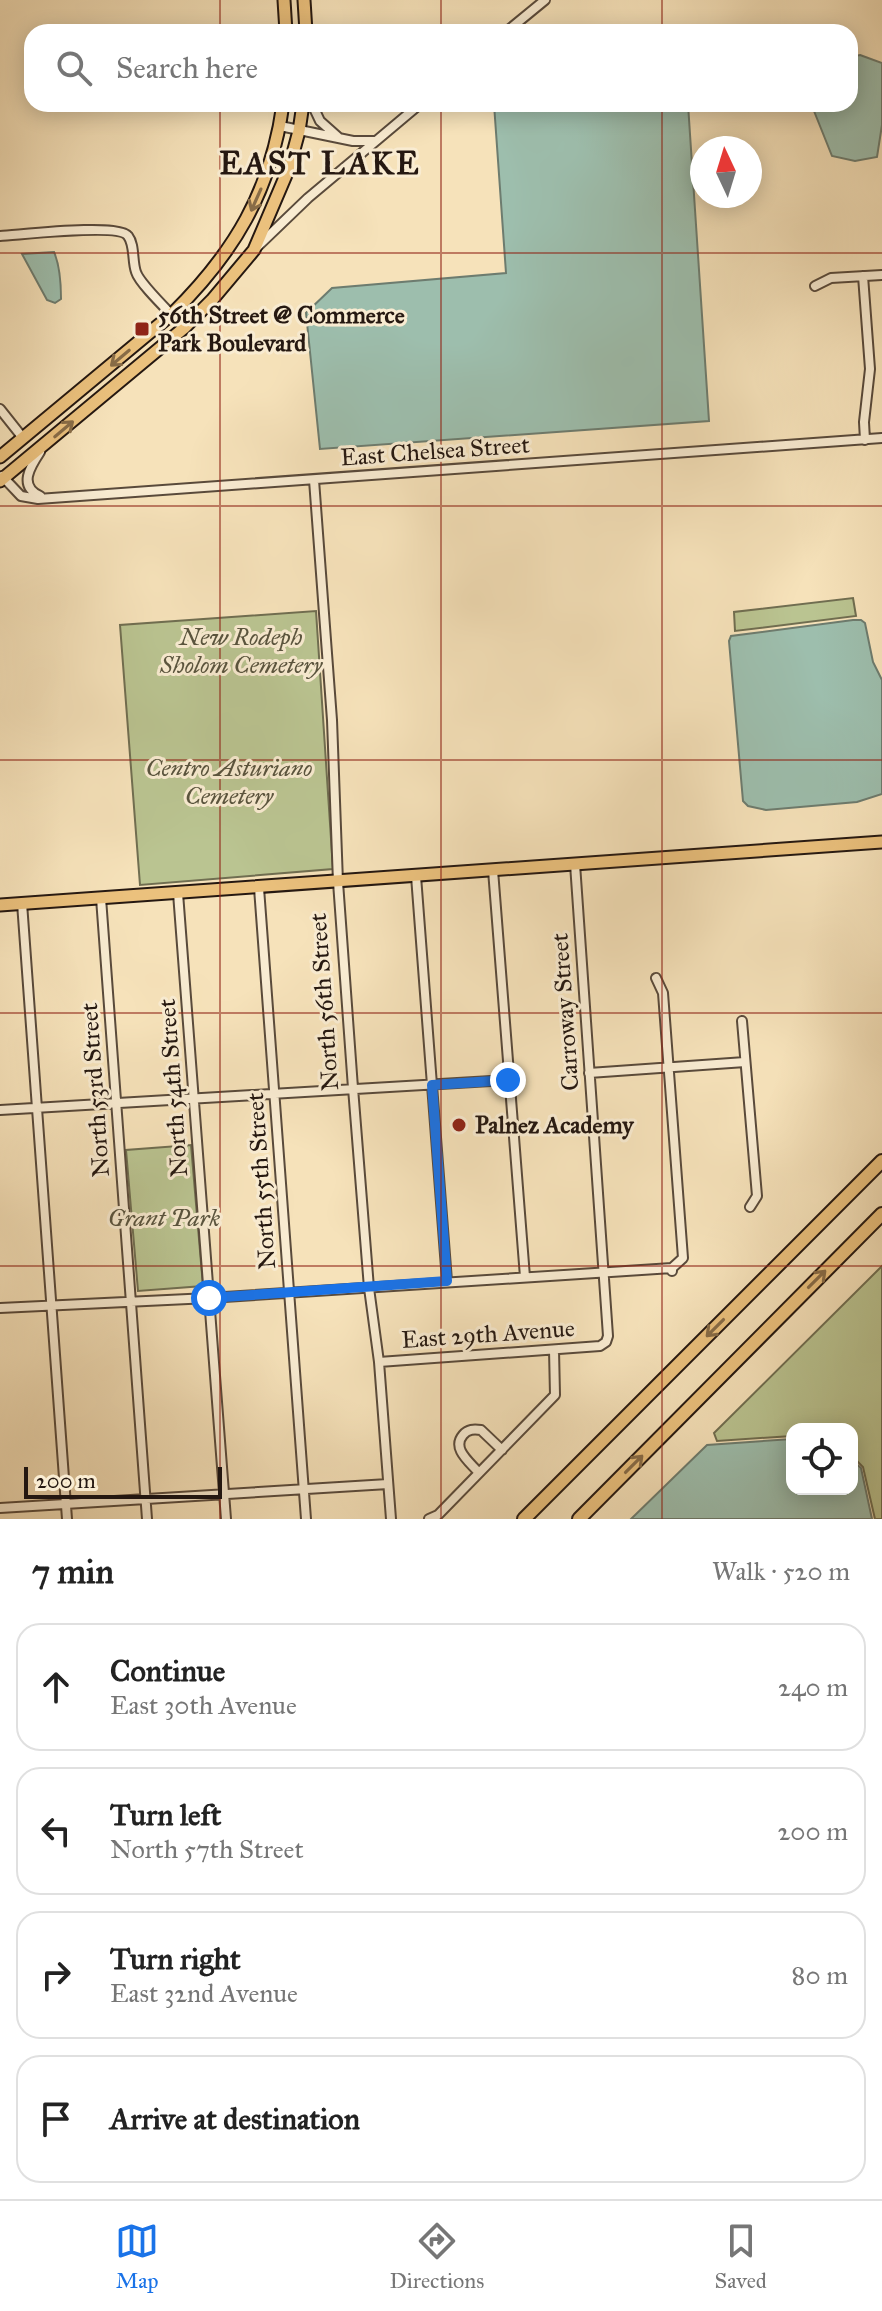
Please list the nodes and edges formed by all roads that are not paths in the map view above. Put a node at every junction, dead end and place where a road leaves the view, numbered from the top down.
1 (284, 0) edge
2 (304, 0) edge
3 (545, 0) edge
4 (286, 24) edge
5 (306, 24) edge
6 (516, 24) edge
7 (282, 112) edge
8 (302, 112) edge
9 (316, 112) edge
10 (410, 112) edge
11 (280, 126) junction
12 (299, 131) junction
13 (338, 138) junction
14 (376, 141) junction
15 (0, 236) edge
16 (254, 250) junction
17 (882, 275) edge
18 (863, 276) junction
19 (815, 286) dead end
20 (172, 314) junction
21 (184, 328) junction
22 (0, 409) edge
23 (23, 438) junction
24 (882, 438) edge
25 (865, 440) junction
26 (42, 448) junction
27 (0, 457) edge
28 (1, 478) edge
29 (314, 480) junction
30 (49, 498) junction
31 (882, 842) edge
32 (575, 864) junction
33 (493, 870) junction
34 (416, 876) junction
35 (338, 882) junction
36 (259, 888) junction
37 (178, 893) junction
38 (101, 898) junction
39 (22, 903) junction
40 (0, 905) edge
41 (656, 978) dead end
42 (742, 1021) dead end
43 (745, 1062) junction
44 (667, 1067) junction
45 (589, 1073) junction
46 (508, 1080) junction
47 (432, 1085) junction
48 (353, 1088) junction
49 (274, 1093) junction
50 (195, 1098) junction
51 (116, 1103) junction
52 (37, 1108) junction
53 (0, 1110) edge
54 (882, 1151) edge
55 (882, 1161) edge
56 (750, 1207) dead end
57 (882, 1214) edge
58 (882, 1221) edge
59 (867, 1229) junction
60 (809, 1233) junction
61 (605, 1271) junction
62 (525, 1277) junction
63 (447, 1281) junction
64 (369, 1288) junction
65 (289, 1292) junction
66 (209, 1298) junction
67 (131, 1301) junction
68 (52, 1305) junction
69 (0, 1308) edge
70 (600, 1346) joint
71 (554, 1350) junction
72 (379, 1362) junction
73 (502, 1450) junction
74 (479, 1473) junction
75 (388, 1484) junction
76 (304, 1490) junction
77 (225, 1495) junction
78 (146, 1499) junction
79 (66, 1504) junction
80 (0, 1508) edge
81 (67, 1519) edge
82 (147, 1519) edge
83 (226, 1519) edge
84 (306, 1519) edge
85 (391, 1519) edge
86 (429, 1519) edge
87 (524, 1519) edge
88 (579, 1519) edge

1 - 4 main road
2 - 5 main road
3 - 6 street
7 - 11 main road
8 - 12 main road
9 - 13 street
10 - 14 street
11 - 12 street
11 -> 20 main road
12 - 13 street
12 - 16 main road
13 - 14 street
14 - 16 street
15 - 20 street
16 - 21 main road
17 - 18 street
18 - 19 street
18 - 25 street
20 - 21 street
20 -> 23 main road
26 -> 21 main road
22 - 23 street
23 - 27 main road
24 - 25 street, East Chelsea Street
25 - 29 street, East Chelsea Street
26 - 28 main road
26 - 30 street
28 - 30 street, East Chelsea Street
29 - 30 street, East Chelsea Street
29 - 35 street, North 56th Street
31 - 32 main road
32 - 33 main road
32 - 45 street, Carroway Street
33 - 34 main road
33 - 46 street
34 - 35 main road
34 - 47 street
35 - 36 main road
35 - 48 street, North 56th Street
36 - 37 main road
36 - 49 street, North 55th Street
37 - 38 main road
37 - 50 street, North 54th Street
38 - 39 main road
38 - 51 street, North 53rd Street
39 - 40 main road
39 - 52 street
41 - 44 street
42 - 43 street
43 - 44 street
43 - 56 street
44 - 45 street
44 - 61 street
45 - 61 street, Carroway Street
46 - 47 street
46 - 62 street
47 - 48 street
47 - 63 street
48 - 49 street
48 - 64 street, North 56th Street
49 - 50 street
49 - 65 street, North 55th Street
50 - 51 street
50 - 66 street, North 54th Street
51 - 52 street
51 - 67 street, North 53rd Street
52 - 53 street
52 - 68 street
54 - 60 highway
55 - 60 highway
57 - 59 highway
58 - 59 highway
88 -> 59 highway
60 -> 87 highway
61 - 62 street
61 - 70 street, Carroway Street
62 - 63 street
63 - 64 street
64 - 65 street
64 - 72 street, North 56th Street
65 - 66 street
65 - 76 street, North 55th Street
66 - 67 street
66 - 77 street, North 54th Street
67 - 68 street
67 - 78 street, North 53rd Street
68 - 69 street
68 - 79 street
70 - 71 street, East 29th Avenue
71 - 72 street, East 29th Avenue
71 - 73 street
72 - 75 street, North 56th Street
73 - 74 street
73 - 74 street
74 - 86 street
75 - 76 street
75 - 85 street, North 56th Street
76 - 77 street
76 - 84 street, North 55th Street
77 - 78 street
77 - 83 street, North 54th Street
78 - 79 street
78 - 82 street, North 53rd Street
79 - 80 street
79 - 81 street

